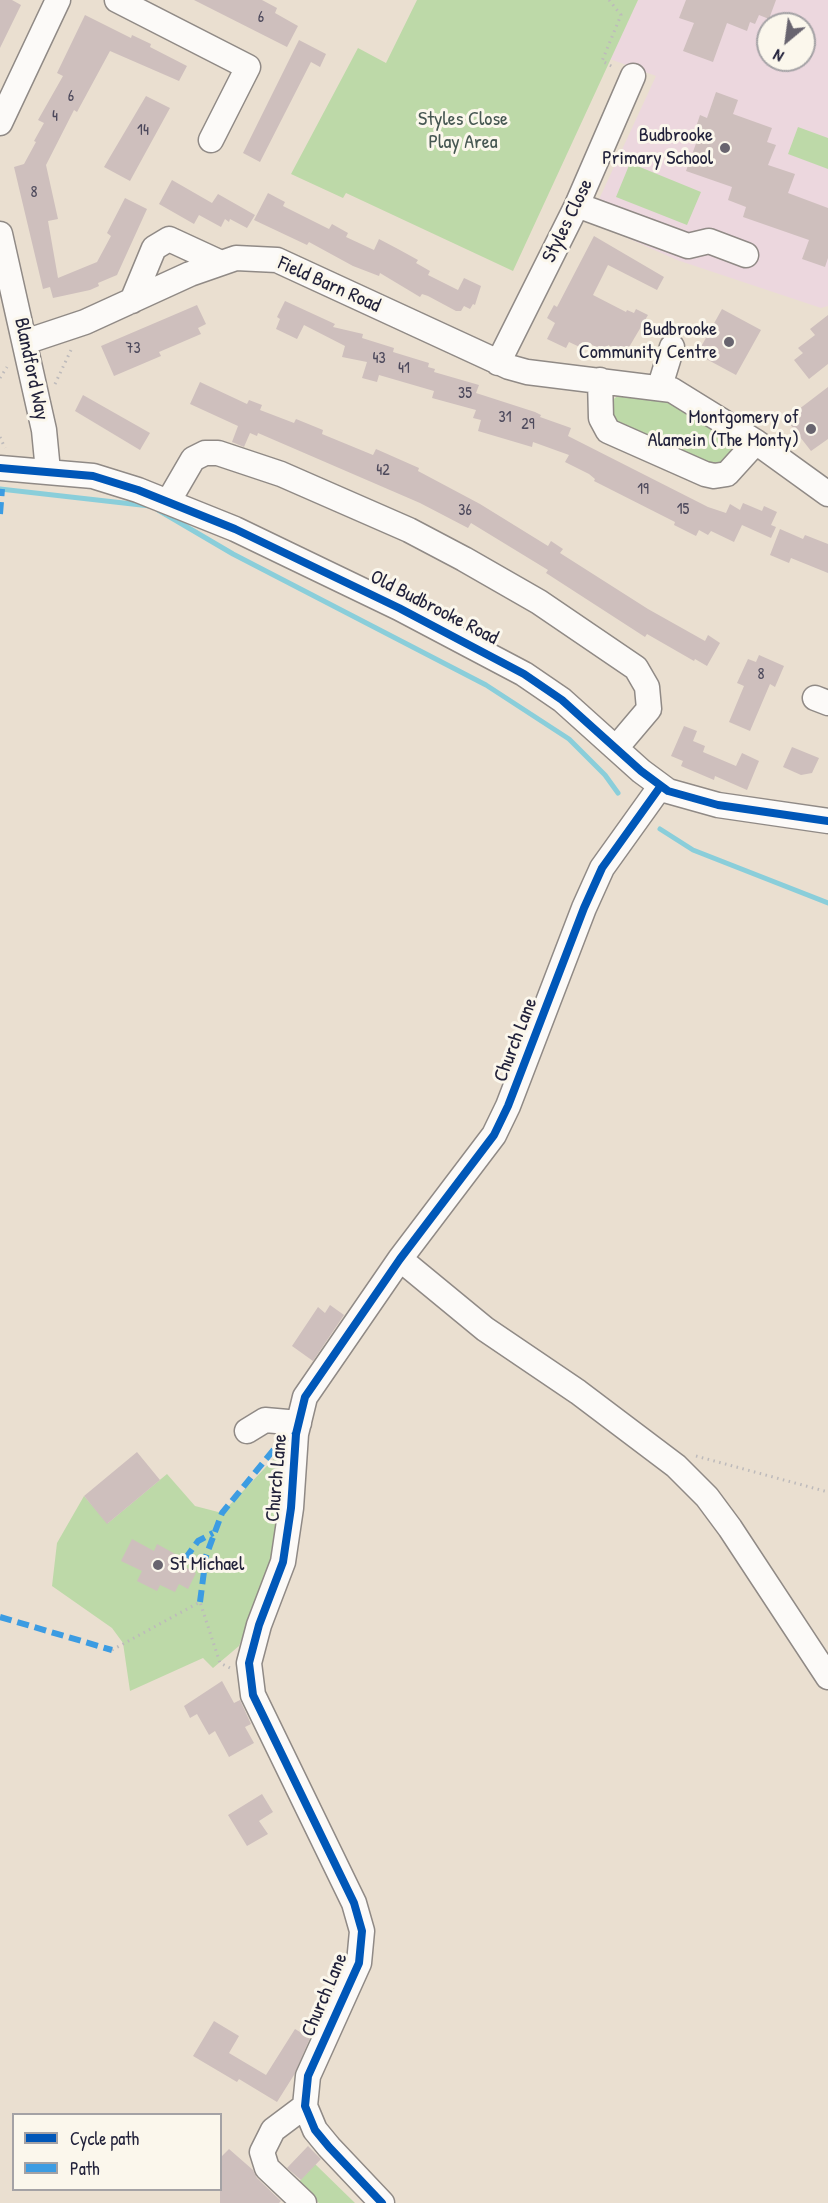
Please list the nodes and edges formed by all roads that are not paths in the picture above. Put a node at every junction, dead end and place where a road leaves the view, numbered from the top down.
1 (58, 0) edge
2 (117, 0) edge
3 (633, 76) road end
4 (0, 123) edge
5 (211, 140) dead end
6 (577, 205) junction
7 (0, 234) edge
8 (746, 255) dead end
9 (221, 263) junction
10 (132, 301) junction
11 (25, 342) junction
12 (672, 347) dead end
13 (498, 363) junction
14 (600, 380) junction
15 (660, 386) junction
16 (746, 429) junction
17 (0, 468) edge
18 (48, 471) junction
19 (828, 494) edge
20 (168, 502) junction
21 (616, 748) junction
22 (660, 787) junction
23 (828, 821) edge
24 (400, 1259) junction
25 (298, 1424) junction
26 (247, 1431) dead end
27 (828, 1677) edge
28 (305, 2106) junction
29 (304, 2203) edge
30 (382, 2203) edge

1 - 4 street
2 - 5 street
3 - 6 street, Styles Close
6 - 8 street
6 - 13 street, Styles Close
7 - 11 street, Blandford Way
9 - 10 street, Field Barn Road
9 - 10 street
9 - 13 street, Field Barn Road
10 - 11 street, Field Barn Road
11 - 18 street, Blandford Way
12 - 15 street
13 - 14 street, Field Barn Road
14 - 15 street, Field Barn Road
14 - 16 street
15 - 16 street, Field Barn Road
16 - 19 street, Field Barn Road
17 - 18 street, Old Budbrooke Road
18 - 20 street, Old Budbrooke Road
20 - 21 street, Old Budbrooke Road
20 - 21 street
21 - 22 street, Old Budbrooke Road
22 - 23 street, Old Budbrooke Road
22 - 24 street, Church Lane
24 - 25 street, Church Lane
24 - 27 street
25 - 26 street
25 - 28 street, Church Lane
28 - 29 street
28 - 30 street

